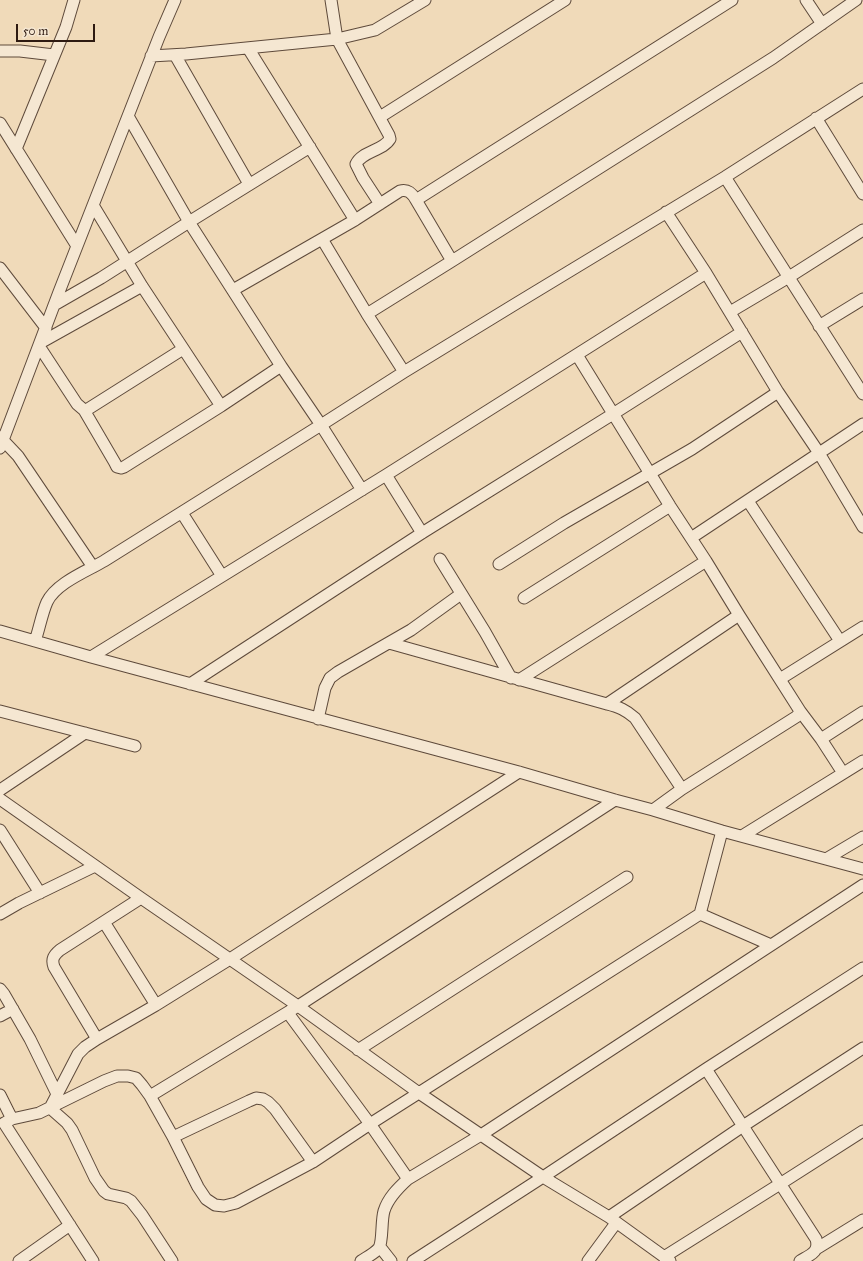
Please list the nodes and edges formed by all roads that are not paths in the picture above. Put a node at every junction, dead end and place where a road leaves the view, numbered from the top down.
1 (74, 0) edge
2 (175, 0) edge
3 (331, 0) edge
4 (425, 0) edge
5 (565, 0) edge
6 (732, 0) edge
7 (806, 0) edge
8 (856, 0) edge
9 (822, 24) junction
10 (337, 39) junction
11 (248, 48) junction
12 (0, 51) edge
13 (54, 55) junction
14 (174, 55) junction
15 (151, 56) junction
16 (863, 89) edge
17 (128, 116) junction
18 (380, 116) junction
19 (816, 118) junction
20 (0, 123) edge
21 (310, 147) junction
22 (16, 149) junction
23 (725, 177) junction
24 (249, 184) junction
25 (863, 194) edge
26 (416, 200) junction
27 (380, 204) junction
28 (93, 205) junction
29 (666, 212) junction
30 (355, 220) junction
31 (189, 222) junction
32 (863, 230) edge
33 (322, 239) junction
34 (77, 246) junction
35 (128, 261) junction
36 (452, 261) junction
37 (0, 268) edge
38 (706, 273) junction
39 (789, 277) junction
40 (142, 286) junction
41 (233, 290) junction
42 (863, 299) edge
43 (54, 305) junction
44 (730, 312) junction
45 (367, 314) junction
46 (819, 326) junction
47 (46, 328) junction
48 (742, 332) junction
49 (40, 345) junction
50 (183, 349) junction
51 (576, 355) junction
52 (281, 366) junction
53 (404, 372) junction
54 (778, 392) junction
55 (863, 394) edge
56 (221, 406) junction
57 (84, 410) junction
58 (614, 414) junction
59 (863, 424) edge
60 (321, 426) junction
61 (1, 442) edge
62 (819, 453) junction
63 (649, 473) junction
64 (386, 475) junction
65 (362, 490) junction
66 (748, 501) junction
67 (670, 506) junction
68 (182, 513) junction
69 (863, 525) edge
70 (422, 533) junction
71 (691, 538) junction
72 (440, 559) dead end
73 (706, 560) junction
74 (499, 564) dead end
75 (93, 567) junction
76 (222, 576) junction
77 (461, 594) junction
78 (524, 598) dead end
79 (739, 615) junction
80 (863, 627) edge
81 (0, 631) edge
82 (35, 641) junction
83 (840, 641) junction
84 (389, 643) junction
85 (91, 657) junction
86 (515, 679) junction
87 (780, 680) junction
88 (190, 684) junction
89 (607, 704) junction
90 (0, 711) edge
91 (800, 711) junction
92 (863, 712) edge
93 (318, 719) junction
94 (85, 733) junction
95 (821, 739) junction
96 (135, 746) dead end
97 (863, 760) edge
98 (519, 772) junction
99 (843, 774) junction
100 (682, 789) junction
101 (0, 790) edge
102 (615, 800) junction
103 (2, 804) edge
104 (653, 810) junction
105 (0, 830) edge
106 (722, 831) junction
107 (742, 836) junction
108 (863, 836) edge
109 (826, 859) junction
110 (95, 866) junction
111 (863, 869) edge
112 (627, 877) dead end
113 (863, 885) edge
114 (40, 893) junction
115 (142, 898) junction
116 (0, 914) edge
117 (700, 914) junction
118 (104, 922) junction
119 (771, 944) junction
120 (230, 959) junction
121 (863, 968) edge
122 (0, 988) edge
123 (156, 1005) junction
124 (298, 1006) junction
125 (13, 1009) junction
126 (288, 1013) junction
127 (0, 1016) edge
128 (96, 1039) junction
129 (863, 1048) edge
130 (358, 1050) junction
131 (706, 1069) junction
132 (419, 1093) junction
133 (57, 1094) junction
134 (0, 1096) edge
135 (150, 1096) junction
136 (50, 1108) junction
137 (5, 1122) edge
138 (370, 1124) junction
139 (743, 1126) junction
140 (863, 1131) edge
141 (480, 1134) junction
142 (174, 1137) junction
143 (313, 1162) junction
144 (543, 1177) junction
145 (408, 1179) junction
146 (780, 1184) junction
147 (613, 1220) junction
148 (863, 1220) edge
149 (70, 1225) junction
150 (380, 1247) junction
151 (816, 1249) junction
152 (667, 1259) edge
153 (19, 1261) edge
154 (93, 1261) edge
155 (172, 1261) edge
156 (361, 1261) edge
157 (391, 1261) edge
158 (413, 1261) edge
159 (588, 1261) edge
160 (800, 1261) edge

1 - 13 street
2 - 15 street
3 - 10 street
4 - 10 street
5 - 18 street
6 - 26 street
7 - 9 street
8 - 9 street
9 - 36 street
10 - 11 street
10 - 18 street
11 - 14 street
11 - 21 street
12 - 13 street
13 - 22 street
14 - 15 street
14 - 24 street
15 - 17 street
16 - 19 street
17 - 28 street
17 - 31 street
18 - 27 street
19 - 23 street
19 - 25 street
20 - 22 street
21 - 24 street
21 - 30 street
22 - 34 street
23 - 29 street
23 - 39 street
24 - 31 street
26 - 27 street
26 - 36 street
27 - 30 street
28 - 34 street
28 - 35 street
29 - 38 street
29 - 53 street
30 - 33 street
31 - 35 street
31 - 41 street
32 - 39 street
33 - 41 street
33 - 45 street
34 - 43 street
35 - 40 street
35 - 43 street
36 - 45 street
37 - 47 street
38 - 44 street
38 - 51 street
39 - 44 street
39 - 46 street
40 - 49 street
40 - 50 street
41 - 52 street
42 - 46 street
43 - 47 street
44 - 48 street
45 - 53 street
46 - 55 street
47 - 49 street
48 - 54 street
48 - 58 street
49 - 57 street
49 - 61 street
50 - 56 street
50 - 57 street
51 - 58 street
51 - 64 street
52 - 56 street
52 - 60 street
53 - 60 street
54 - 62 street
54 - 63 street
56 - 57 street
58 - 63 street
58 - 70 street
59 - 62 street
60 - 65 street
60 - 68 street
61 - 75 street
62 - 66 street
62 - 69 street
63 - 67 street
63 - 74 street
64 - 65 street
64 - 70 street
65 - 76 street
66 - 71 street
66 - 83 street
67 - 71 street
67 - 78 street
68 - 75 street
68 - 76 street
70 - 88 street
71 - 73 street
72 - 77 street
73 - 79 street
73 - 86 street
75 - 82 street
76 - 85 street
77 - 84 street
77 - 86 street
79 - 87 street
79 - 89 street
80 - 83 street
81 - 82 street
82 - 85 street
83 - 87 street
84 - 86 street
84 - 93 street
85 - 88 street
86 - 89 street
87 - 91 street
88 - 93 street
89 - 100 street
90 - 94 street
91 - 95 street
91 - 100 street
92 - 95 street
93 - 98 street
94 - 96 street
94 - 101 street
95 - 99 street
97 - 99 street
98 - 102 street
98 - 120 street
99 - 107 street
100 - 104 street
102 - 104 street
102 - 124 street
103 - 110 street
104 - 106 street
105 - 114 street
106 - 107 street
106 - 117 street
107 - 109 street
108 - 109 street
109 - 111 street
110 - 114 street
110 - 115 street
112 - 130 street
113 - 119 street
114 - 116 street
115 - 118 street
115 - 120 street
117 - 119 street
117 - 132 street
118 - 123 street
118 - 128 street
119 - 141 street
120 - 123 street
120 - 124 street
121 - 131 street
122 - 125 street
123 - 128 street
124 - 126 street
124 - 130 street
125 - 127 street
125 - 133 street
126 - 135 street
126 - 138 street
128 - 133 street
129 - 139 street
130 - 132 street
131 - 139 street
131 - 144 street
132 - 138 street
132 - 141 street
133 - 136 street
134 - 137 street
135 - 136 street
135 - 142 street
136 - 137 street
136 - 155 street
137 - 149 street
138 - 143 street
138 - 145 street
139 - 146 street
139 - 147 street
140 - 146 street
141 - 144 street
141 - 145 street
142 - 143 street
142 - 143 street
144 - 147 street
144 - 158 street
145 - 150 street
146 - 151 street
146 - 152 street
147 - 152 street
147 - 159 street
148 - 151 street
149 - 153 street
149 - 154 street
150 - 156 street
150 - 157 street
151 - 160 street

